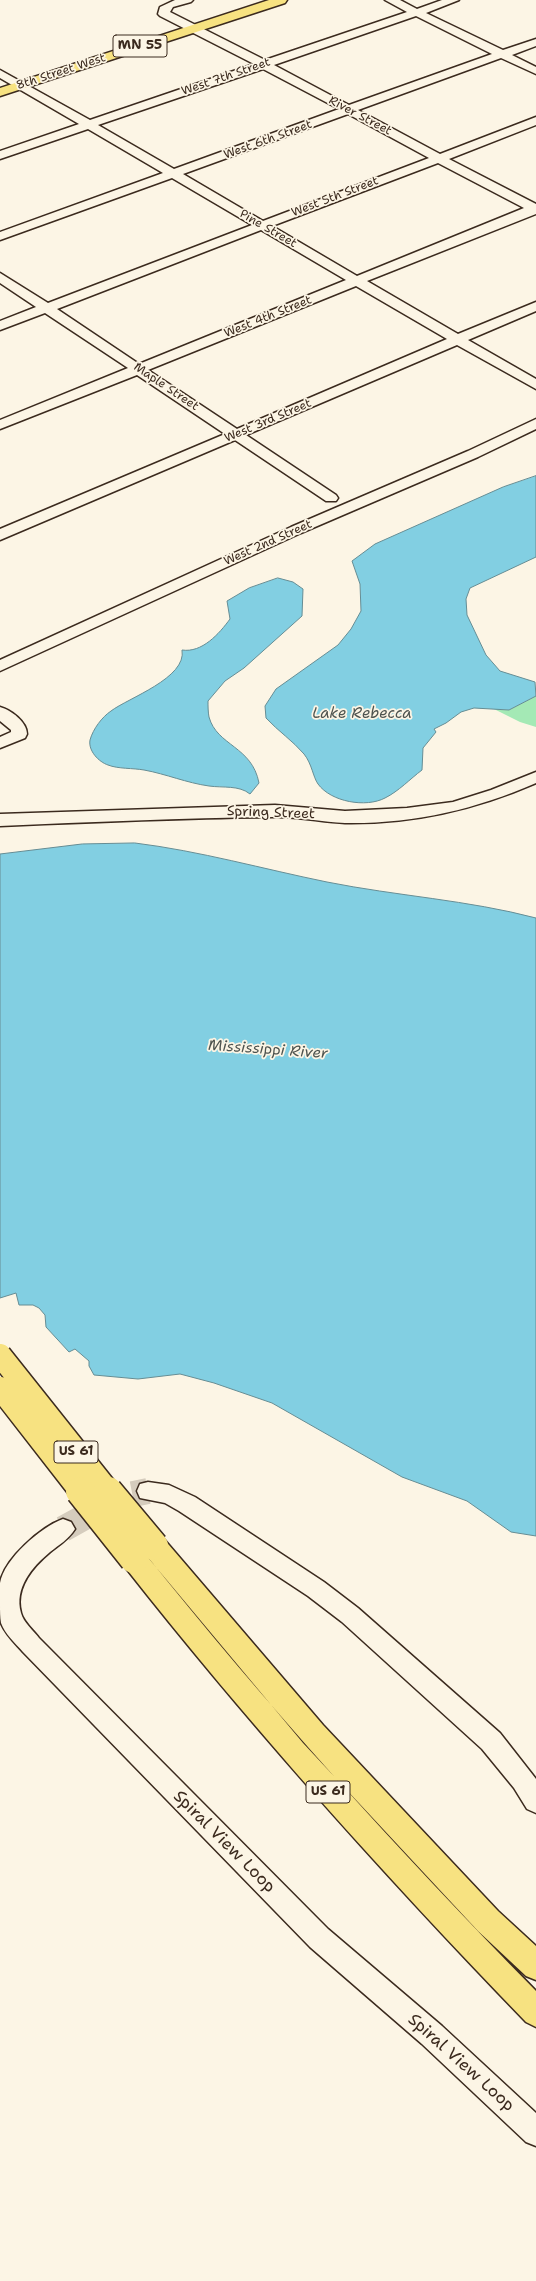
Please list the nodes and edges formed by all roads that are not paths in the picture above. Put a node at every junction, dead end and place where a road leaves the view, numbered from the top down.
1 (187, 0) edge
2 (257, 0) edge
3 (281, 0) edge
4 (391, 0) edge
5 (453, 0) edge
6 (417, 12) junction
7 (188, 26) junction
8 (536, 42) edge
9 (501, 55) junction
10 (263, 64) junction
11 (536, 71) edge
12 (0, 73) edge
13 (11, 83) edge
14 (0, 92) edge
15 (350, 110) junction
16 (536, 121) edge
17 (89, 124) junction
18 (0, 155) edge
19 (438, 158) junction
20 (174, 174) junction
21 (535, 209) edge
22 (262, 226) junction
23 (0, 236) edge
24 (0, 277) edge
25 (357, 281) junction
26 (536, 306) edge
27 (47, 308) junction
28 (0, 326) edge
29 (458, 340) junction
30 (139, 369) junction
31 (536, 385) edge
32 (536, 423) edge
33 (0, 425) edge
34 (236, 435) junction
35 (331, 498) dead end
36 (0, 535) edge
37 (0, 666) edge
38 (0, 712) edge
39 (0, 743) edge
40 (536, 777) edge
41 (0, 820) edge
42 (0, 1355) edge
43 (0, 1388) edge
44 (148, 1491) tunnel mouth
45 (63, 1529) tunnel mouth
46 (144, 1553) junction
47 (536, 1801) edge
48 (536, 1966) edge
49 (536, 2012) edge
50 (536, 2132) edge

1 - 7 street, River Street
2 - 7 highway, 8th Street West / MN 55
3 - 7 highway, 8th Street West / MN 55
4 - 6 street
5 - 6 street, West 7th Street
6 - 9 street
6 - 10 street, West 7th Street
7 - 10 street, River Street
7 - 13 highway, 8th Street West / MN 55
8 - 9 street, West 6th Street
9 - 11 street
9 - 15 street, West 6th Street
10 - 15 street, River Street
10 - 17 street, West 7th Street
12 - 13 street, Pine Street
13 - 14 highway, 8th Street West / MN 55
13 - 17 street, Pine Street
15 - 19 street, River Street
15 - 20 street, West 6th Street
16 - 19 street, West 5th Street
17 - 18 street, West 7th Street
17 - 20 street, Pine Street
19 - 21 street, River Street
19 - 22 street, West 5th Street
20 - 22 street, Pine Street
20 - 23 street, West 6th Street
21 - 25 street, West 4th Street
22 - 25 street, Pine Street
22 - 27 street, West 5th Street
24 - 27 street, Maple Street
25 - 29 street, Pine Street
25 - 30 street, West 4th Street
26 - 29 street, West 3rd Street
27 - 28 street, West 5th Street
27 - 30 street, Maple Street
29 - 31 street, Pine Street
29 - 34 street, West 3rd Street
30 - 33 street, West 4th Street
30 - 34 street, Maple Street
32 - 37 street, West 2nd Street
34 - 35 street, Maple Street
34 - 36 street, West 3rd Street
38 - 39 street
40 - 41 street, Spring Street
42 - 46 highway, US 61, bridge
43 - 46 highway, US 61, bridge
44 - 47 street
45 - 50 street, Spiral View Loop
46 - 48 highway, US 61
46 - 49 highway, US 61

